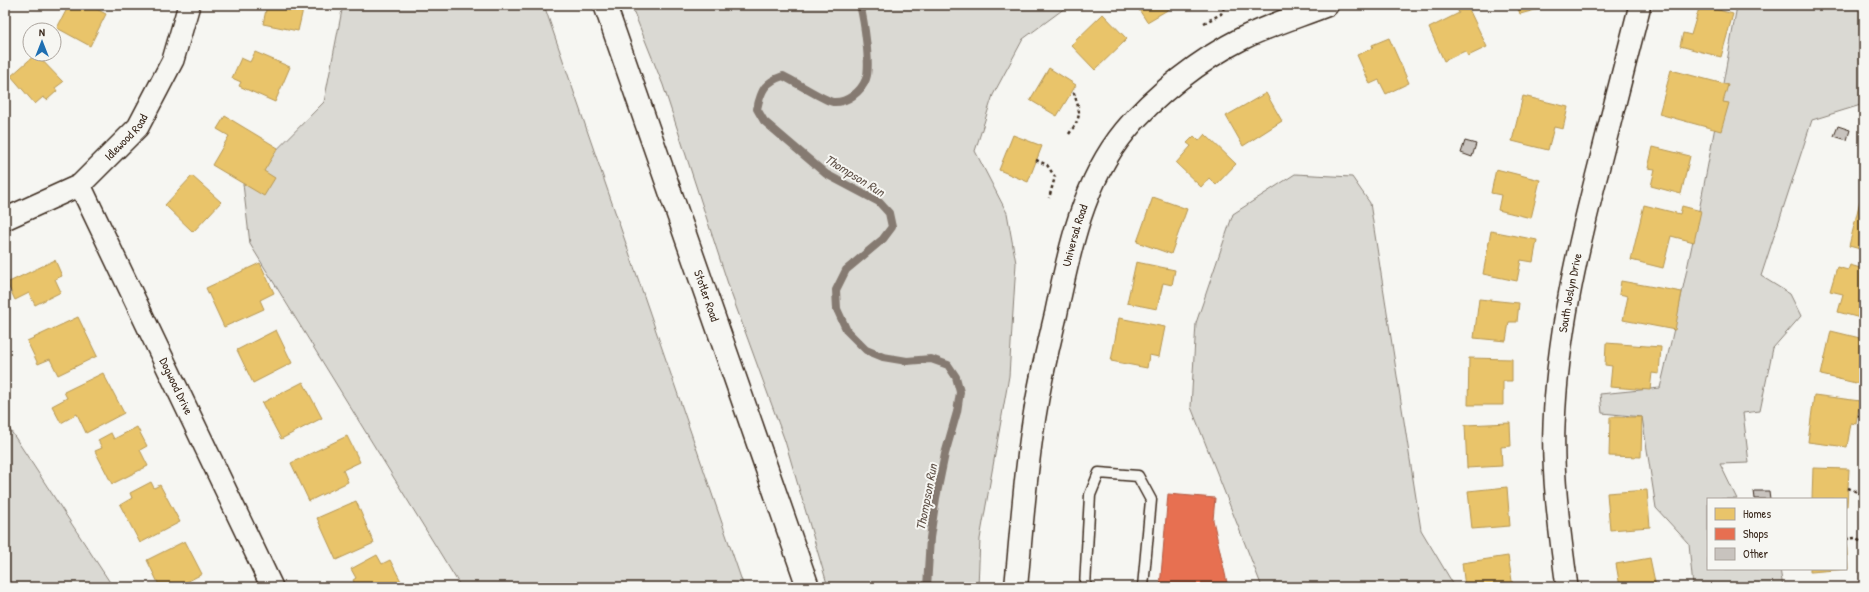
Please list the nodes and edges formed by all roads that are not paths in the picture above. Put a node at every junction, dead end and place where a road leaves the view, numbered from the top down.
1 (190, 5) edge
2 (605, 5) edge
3 (1327, 5) edge
4 (1640, 5) edge
5 (80, 185) junction
6 (5, 219) edge
7 (272, 587) edge
8 (808, 587) edge
9 (1016, 587) edge
10 (1085, 587) edge
11 (1143, 587) edge
12 (1567, 587) edge

1 - 5 street, Idlewood Road
2 - 8 street, Stotler Road
3 - 9 street, Universal Road
4 - 12 street, South Joslyn Drive
5 - 6 street, Idlewood Road
5 - 7 street, Dogwood Drive
10 - 11 lane

